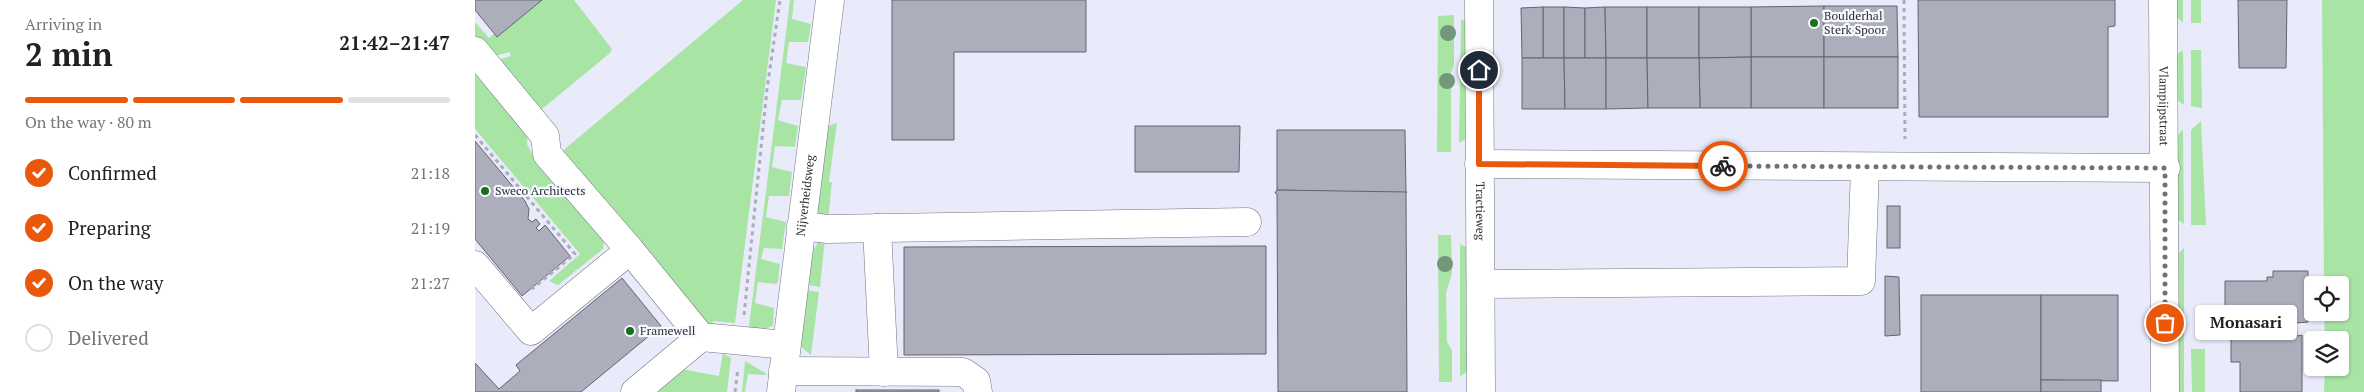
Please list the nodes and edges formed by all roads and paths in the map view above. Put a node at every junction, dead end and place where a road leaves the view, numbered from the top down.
1 (780, 0) edge
2 (830, 0) edge
3 (1479, 0) edge
4 (1904, 0) edge
5 (2163, 0) edge
6 (475, 52) edge
7 (475, 135) edge
8 (1479, 164) junction
9 (1865, 167) junction
10 (1905, 167) junction
11 (2165, 168) junction
12 (1247, 222) dead end
13 (801, 226) junction
14 (877, 228) junction
15 (630, 250) junction
16 (475, 265) edge
17 (1481, 284) junction
18 (511, 307) junction
19 (701, 337) junction
20 (741, 341) junction
21 (783, 369) edge
22 (885, 372) junction
23 (635, 392) edge
24 (735, 392) edge
25 (978, 392) edge
26 (1481, 392) edge
27 (2165, 392) edge

1 - 20 path
2 - 13 street, Nijverheidsweg
3 - 8 street, Tractieweg
4 - 10 path
5 - 11 street, Vlampijpstraat
6 - 15 street
7 - 18 path
8 - 9 street
8 - 17 street, Tractieweg
9 - 10 street
9 - 17 street
10 - 11 street
11 - 27 street, Vlampijpstraat
12 - 14 street
13 - 14 street
13 - 21 street, Nijverheidsweg
14 - 22 street
15 - 18 street
15 - 19 street
16 - 18 street
17 - 26 street, Tractieweg
19 - 20 street
19 - 23 street
20 - 21 street
20 - 24 path
21 - 22 street
22 - 25 street

